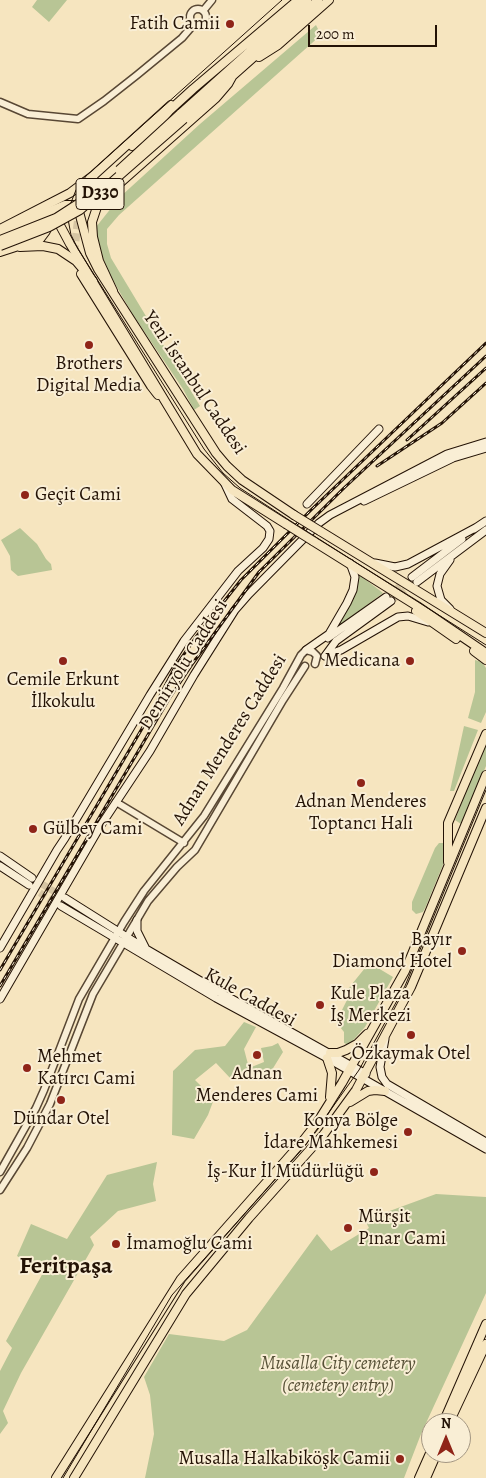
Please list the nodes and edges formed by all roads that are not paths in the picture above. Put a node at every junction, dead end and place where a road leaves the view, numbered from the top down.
1 (212, 0) edge
2 (298, 0) edge
3 (307, 0) edge
4 (318, 0) edge
5 (329, 0) edge
6 (203, 11) junction
7 (194, 24) junction
8 (250, 60) junction
9 (232, 66) junction
10 (233, 75) junction
11 (193, 89) junction
12 (0, 102) edge
13 (182, 116) junction
14 (159, 123) junction
15 (82, 198) dead end
16 (52, 210) junction
17 (22, 224) junction
18 (0, 230) edge
19 (0, 240) edge
20 (0, 246) edge
21 (20, 247) junction
22 (0, 252) edge
23 (81, 274) dead end
24 (93, 281) junction
25 (113, 291) junction
26 (170, 408) junction
27 (379, 429) dead end
28 (486, 442) edge
29 (486, 448) edge
30 (224, 482) junction
31 (307, 504) dead end
32 (338, 510) junction
33 (486, 520) edge
34 (477, 527) junction
35 (486, 530) edge
36 (459, 551) junction
37 (369, 561) junction
38 (350, 563) junction
39 (375, 579) junction
40 (459, 618) junction
41 (434, 623) junction
42 (485, 633) edge
43 (303, 652) junction
44 (486, 653) edge
45 (324, 657) junction
46 (486, 660) edge
47 (315, 664) junction
48 (305, 666) junction
49 (486, 734) edge
50 (486, 775) edge
51 (116, 802) junction
52 (486, 808) edge
53 (184, 843) junction
54 (0, 856) edge
55 (0, 866) edge
56 (447, 871) junction
57 (65, 898) tunnel mouth
58 (60, 906) tunnel mouth
59 (137, 920) junction
60 (118, 931) junction
61 (127, 937) junction
62 (114, 938) junction
63 (122, 944) junction
64 (0, 948) edge
65 (146, 949) junction
66 (0, 999) edge
67 (373, 1028) junction
68 (386, 1036) junction
69 (328, 1055) junction
70 (350, 1068) junction
71 (364, 1076) junction
72 (385, 1091) junction
73 (329, 1103) junction
74 (343, 1108) junction
75 (486, 1142) edge
76 (486, 1149) edge
77 (0, 1172) edge
78 (0, 1190) edge
79 (486, 1324) edge
80 (486, 1344) edge
81 (447, 1413) edge
82 (454, 1413) edge
83 (426, 1463) edge
84 (432, 1463) edge
85 (56, 1478) edge
86 (74, 1478) edge
87 (420, 1478) edge
88 (426, 1478) edge

1 - 6 street
2 - 11 main road
3 - 9 main road, D330
4 - 8 main road, D330
5 - 8 main road
6 - 7 street
6 - 7 street
7 - 12 street
8 - 10 main road, D330
9 - 13 main road, D330
9 - 14 main road
10 - 13 main road, D330
10 - 25 main road
11 - 14 main road
11 - 18 main road
13 - 19 main road, D330, bridge
13 - 20 main road, D330, bridge
14 - 15 main road
16 - 17 main road
16 - 24 main road, Yeni İstanbul Caddesi
16 - 25 main road, Yeni İstanbul Caddesi
17 - 18 main road
17 - 21 main road
21 - 22 main road
21 - 24 main road
23 - 26 main road, Yeni İstanbul Caddesi
24 - 26 main road, Yeni İstanbul Caddesi
25 - 37 main road, Yeni İstanbul Caddesi, bridge
26 - 30 main road, Yeni İstanbul Caddesi
27 - 31 main road
28 - 32 main road, Demiryolu Caddesi
29 - 32 main road
30 - 38 main road, Yeni İstanbul Caddesi, bridge
30 - 64 main road, Demiryolu Caddesi
32 - 51 main road, Demiryolu Caddesi
33 - 34 main road
34 - 36 main road
34 - 37 main road
35 - 36 main road
36 - 40 main road
37 - 40 main road, Yeni İstanbul Caddesi
38 - 39 main road, Yeni İstanbul Caddesi
38 - 43 main road
39 - 41 main road
39 - 44 main road, Yeni İstanbul Caddesi
40 - 42 main road, Yeni İstanbul Caddesi
41 - 45 main road
41 - 46 main road
43 - 45 main road
43 - 47 street
43 - 48 street
43 - 53 street, Adnan Menderes Caddesi
45 - 47 street
47 - 48 street
48 - 59 street, Adnan Menderes Caddesi
49 - 56 main road
50 - 56 main road
51 - 53 street
51 - 66 main road, Demiryolu Caddesi
52 - 68 main road
53 - 60 street, Adnan Menderes Caddesi
54 - 55 main road
56 - 67 main road
57 - 60 main road, Kule Caddesi
58 - 62 main road, Kule Caddesi
59 - 61 street, Adnan Menderes Caddesi
59 - 65 main road
60 - 61 main road, Kule Caddesi
60 - 62 street, Adnan Menderes Caddesi
61 - 63 street, Adnan Menderes Caddesi
61 - 65 main road, Kule Caddesi
62 - 63 main road, Kule Caddesi
62 - 77 street, Adnan Menderes Caddesi
63 - 69 main road, Kule Caddesi
63 - 78 street, Adnan Menderes Caddesi
65 - 69 main road, Kule Caddesi
67 - 69 main road
67 - 70 main road
68 - 71 main road
68 - 75 main road
69 - 70 main road, Kule Caddesi
69 - 73 main road
70 - 71 main road, Kule Caddesi
70 - 73 main road
71 - 72 main road, Kule Caddesi
71 - 74 main road
72 - 74 main road
72 - 76 main road, Kule Caddesi
73 - 85 main road
74 - 86 main road
79 - 81 main road
80 - 82 main road
83 - 87 main road
84 - 88 main road

